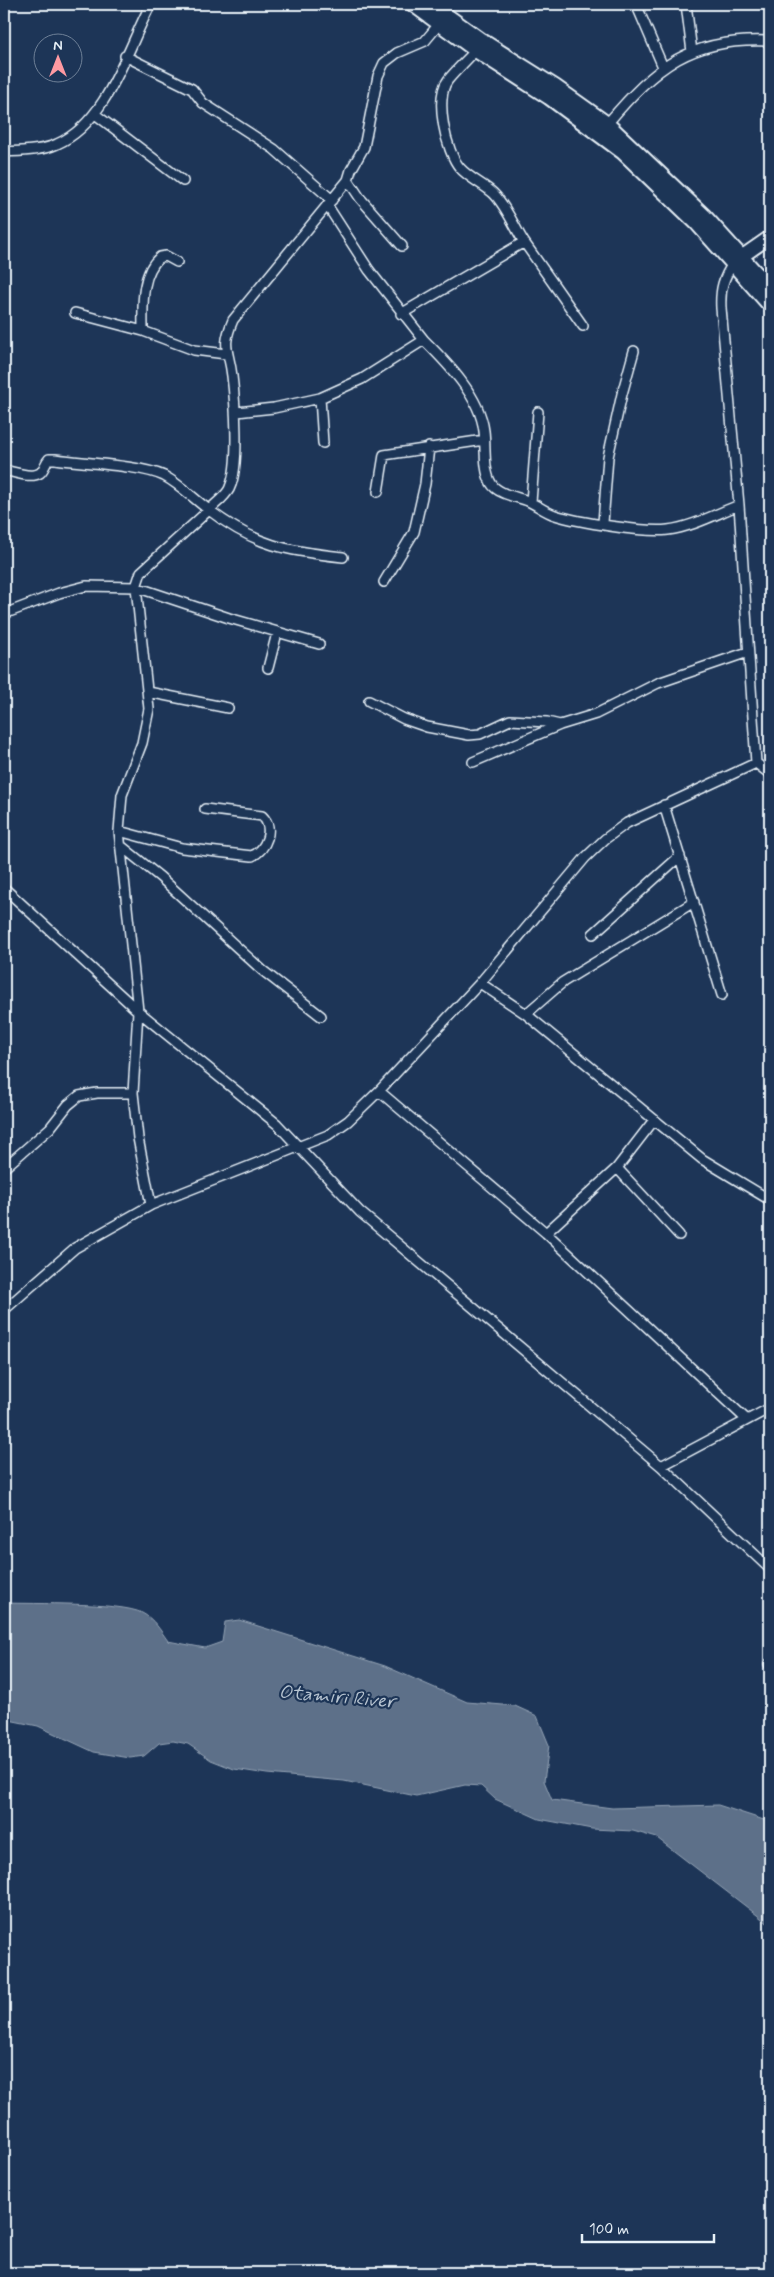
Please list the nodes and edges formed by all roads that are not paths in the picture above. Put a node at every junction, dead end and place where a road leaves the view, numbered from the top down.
1 (151, 4) edge
2 (413, 4) edge
3 (430, 4) edge
4 (636, 4) edge
5 (686, 4) edge
6 (440, 22) junction
7 (770, 41) edge
8 (476, 50) junction
9 (692, 52) junction
10 (125, 56) junction
11 (663, 67) junction
12 (95, 114) junction
13 (606, 124) junction
14 (4, 152) edge
15 (348, 180) junction
16 (183, 181) dead end
17 (329, 203) junction
18 (770, 237) edge
19 (524, 242) junction
20 (402, 246) dead end
21 (738, 258) junction
22 (177, 262) dead end
23 (770, 289) edge
24 (770, 305) edge
25 (75, 313) dead end
26 (401, 314) junction
27 (583, 326) dead end
28 (143, 331) junction
29 (424, 340) junction
30 (634, 351) dead end
31 (226, 354) junction
32 (320, 398) junction
33 (237, 412) junction
34 (538, 412) dead end
35 (484, 440) junction
36 (323, 444) dead end
37 (429, 447) junction
38 (4, 470) edge
39 (378, 492) dead end
40 (531, 502) junction
41 (739, 505) junction
42 (209, 510) junction
43 (603, 523) junction
44 (343, 557) dead end
45 (384, 582) dead end
46 (136, 587) junction
47 (4, 614) edge
48 (277, 633) junction
49 (319, 644) dead end
50 (748, 652) junction
51 (268, 668) dead end
52 (148, 692) junction
53 (369, 701) dead end
54 (228, 708) dead end
55 (560, 726) junction
56 (473, 762) dead end
57 (756, 763) junction
58 (770, 774) edge
59 (664, 805) junction
60 (206, 809) dead end
61 (118, 832) junction
62 (120, 845) junction
63 (680, 856) junction
64 (4, 888) edge
65 (694, 902) junction
66 (593, 934) dead end
67 (480, 982) junction
68 (722, 996) dead end
69 (138, 1012) junction
70 (526, 1014) junction
71 (321, 1016) dead end
72 (379, 1091) junction
73 (133, 1093) junction
74 (654, 1120) junction
75 (298, 1146) junction
76 (4, 1168) edge
77 (617, 1168) junction
78 (770, 1200) edge
79 (151, 1204) junction
80 (546, 1233) junction
81 (679, 1235) dead end
82 (4, 1310) edge
83 (770, 1408) edge
84 (747, 1420) junction
85 (660, 1466) junction
86 (770, 1568) edge

1 - 10 street
2 - 6 main road
3 - 13 main road
4 - 11 street
5 - 9 street
6 - 8 main road
6 - 15 street
7 - 9 street
8 - 19 street
8 - 21 main road
9 - 11 street
10 - 12 street
10 - 17 street
11 - 13 street
12 - 14 street
12 - 16 street
13 - 21 main road
15 - 17 street
15 - 20 street
17 - 26 street
17 - 31 street
18 - 21 street
19 - 26 street
19 - 27 street
21 - 23 main road
21 - 24 main road
21 - 41 street
22 - 28 street
25 - 28 street
26 - 29 street
28 - 31 street
29 - 32 street
29 - 35 street
30 - 43 street
31 - 33 street
32 - 33 street
32 - 36 street
33 - 42 street
34 - 40 street
35 - 37 street
35 - 40 street
37 - 39 street
37 - 45 street
38 - 42 street
40 - 43 street
41 - 43 street
41 - 50 street
42 - 44 street
42 - 46 street
46 - 47 street
46 - 48 street
46 - 52 street
48 - 49 street
48 - 51 street
50 - 55 street
50 - 57 street
52 - 54 street
52 - 61 street
53 - 55 street
55 - 56 street
57 - 58 street
57 - 59 street
59 - 63 street
59 - 67 street
60 - 61 street
61 - 62 street
62 - 69 street
62 - 71 street
63 - 65 street
63 - 66 street
64 - 69 street
65 - 68 street
65 - 70 street
67 - 70 street
67 - 72 street
69 - 73 street
69 - 75 street
70 - 74 street
72 - 75 street
72 - 80 street
73 - 76 street
73 - 79 street
74 - 77 street
74 - 78 street
75 - 79 street
75 - 85 street
77 - 80 street
77 - 81 street
79 - 82 street
80 - 84 street
83 - 84 street
84 - 85 street
85 - 86 street

